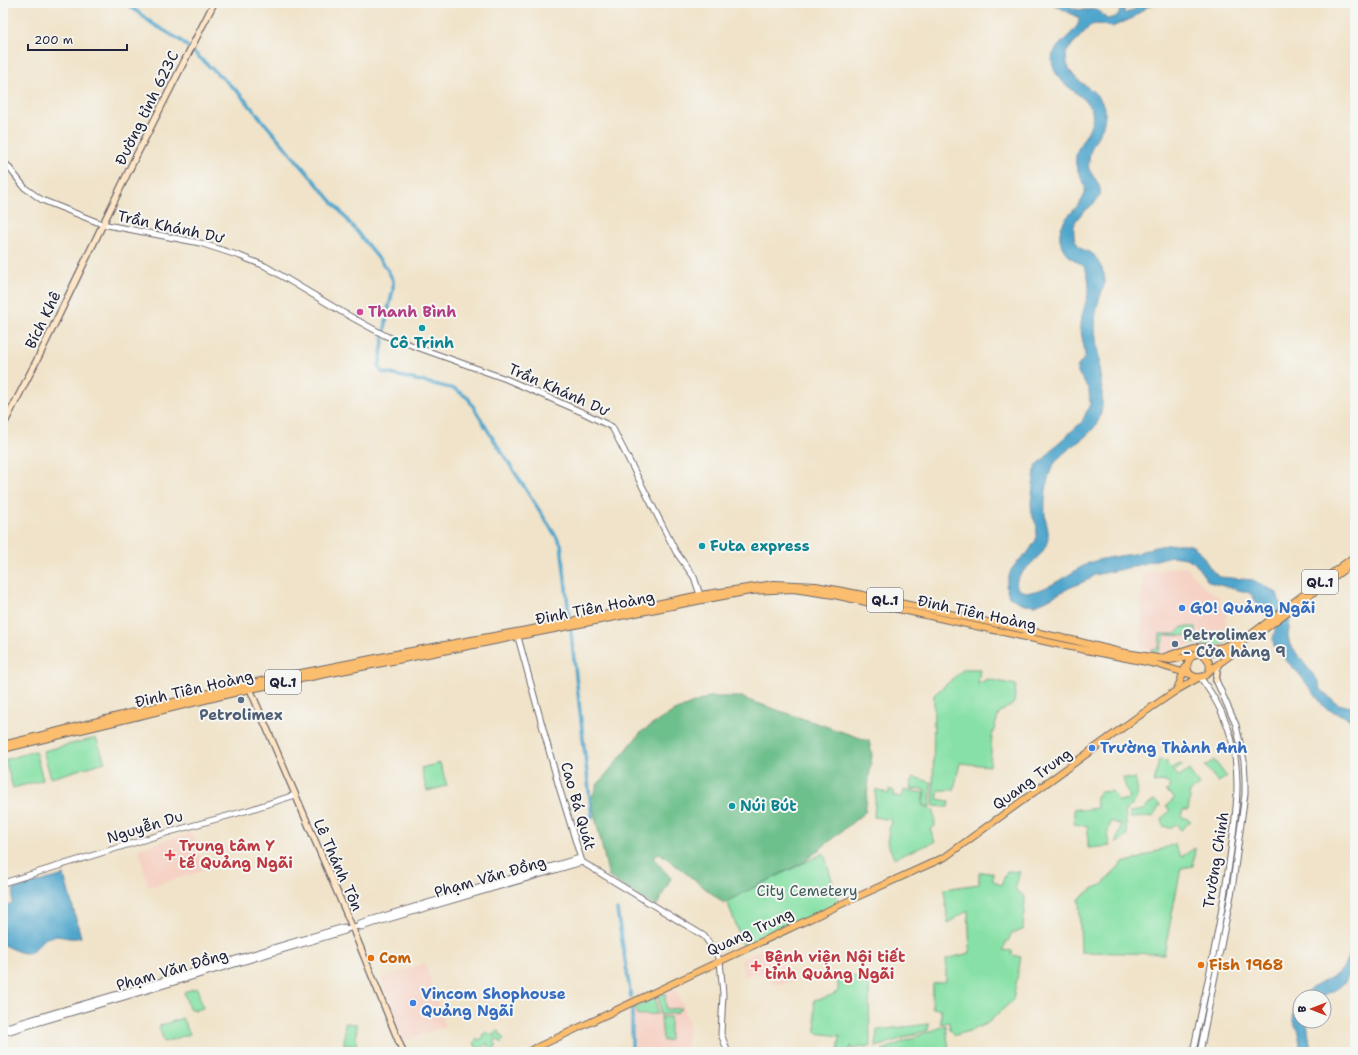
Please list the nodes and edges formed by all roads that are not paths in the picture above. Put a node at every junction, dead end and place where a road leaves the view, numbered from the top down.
1 (214, 3) edge
2 (3, 160) edge
3 (102, 224) junction
4 (3, 426) edge
5 (1355, 556) edge
6 (1355, 561) edge
7 (701, 598) junction
8 (1288, 611) junction
9 (1273, 621) junction
10 (565, 625) junction
11 (1250, 636) junction
12 (518, 637) junction
13 (1200, 654) junction
14 (407, 655) junction
15 (1192, 656) junction
16 (1156, 658) junction
17 (1188, 662) junction
18 (1218, 665) junction
19 (1209, 671) junction
20 (1183, 672) junction
21 (1192, 675) junction
22 (1200, 677) junction
23 (1216, 680) junction
24 (248, 687) junction
25 (1177, 690) junction
26 (1232, 714) junction
27 (1224, 718) junction
28 (3, 744) edge
29 (3, 749) edge
30 (1237, 794) junction
31 (1244, 794) junction
32 (295, 796) junction
33 (581, 860) junction
34 (3, 883) edge
35 (352, 927) junction
36 (1212, 957) junction
37 (1218, 958) junction
38 (720, 960) junction
39 (33, 1021) junction
40 (3, 1028) edge
41 (3, 1033) edge
42 (403, 1052) edge
43 (527, 1052) edge
44 (726, 1052) edge
45 (1193, 1052) edge
46 (1200, 1052) edge

1 - 3 main road, Đường tỉnh 623C
2 - 3 street, Trần Khánh Dư
3 - 4 main road, Bích Khê
3 - 7 street, Trần Khánh Dư
5 - 8 main road, QL.1
6 - 8 main road, QL.1
7 - 10 main road, Đinh Tiên Hoàng / QL.1
7 - 16 main road, Đinh Tiên Hoàng / QL.1
7 - 20 main road, Đinh Tiên Hoàng / QL.1
8 - 9 main road, QL.1
9 - 11 main road, QL.1
9 - 18 main road, QL.1
10 - 12 main road, Đinh Tiên Hoàng / QL.1
10 - 14 main road, Đinh Tiên Hoàng / QL.1
11 - 13 main road, QL.1
11 - 16 main road
12 - 14 main road, Đinh Tiên Hoàng / QL.1
12 - 33 street, Cao Bá Quát
13 - 15 main road, QL.1
13 - 19 main road
14 - 24 main road, Đinh Tiên Hoàng / QL.1
15 - 16 main road, Đinh Tiên Hoàng / QL.1
15 - 17 main road
17 - 20 main road
17 - 21 main road
18 - 19 main road, QL.1
18 - 23 main road
19 - 22 main road, QL.1
19 - 23 main road
20 - 21 main road, Đinh Tiên Hoàng / QL.1
20 - 25 main road
21 - 22 main road, QL.1
22 - 25 main road, Quang Trung
22 - 27 street, Trường Chinh
23 - 26 street, Trường Chinh
24 - 28 main road, Đinh Tiên Hoàng / QL.1
24 - 29 main road, Đinh Tiên Hoàng / QL.1
24 - 32 main road, Lê Thánh Tôn
25 - 38 main road, Quang Trung
26 - 27 street
26 - 31 street, Trường Chinh
27 - 30 street, Trường Chinh
30 - 31 street
30 - 36 street, Trường Chinh
31 - 37 street, Trường Chinh
32 - 34 street, Nguyễn Du
32 - 35 main road, Lê Thánh Tôn
33 - 35 street, Phạm Văn Đồng
33 - 38 street, Cao Bá Quát
35 - 39 street, Phạm Văn Đồng
35 - 42 main road, Lê Thánh Tôn
36 - 37 street
36 - 45 street, Trường Chinh
37 - 46 street, Trường Chinh
38 - 43 main road, Quang Trung
38 - 44 street
39 - 40 street, Phạm Văn Đồng
39 - 41 street, Phạm Văn Đồng

